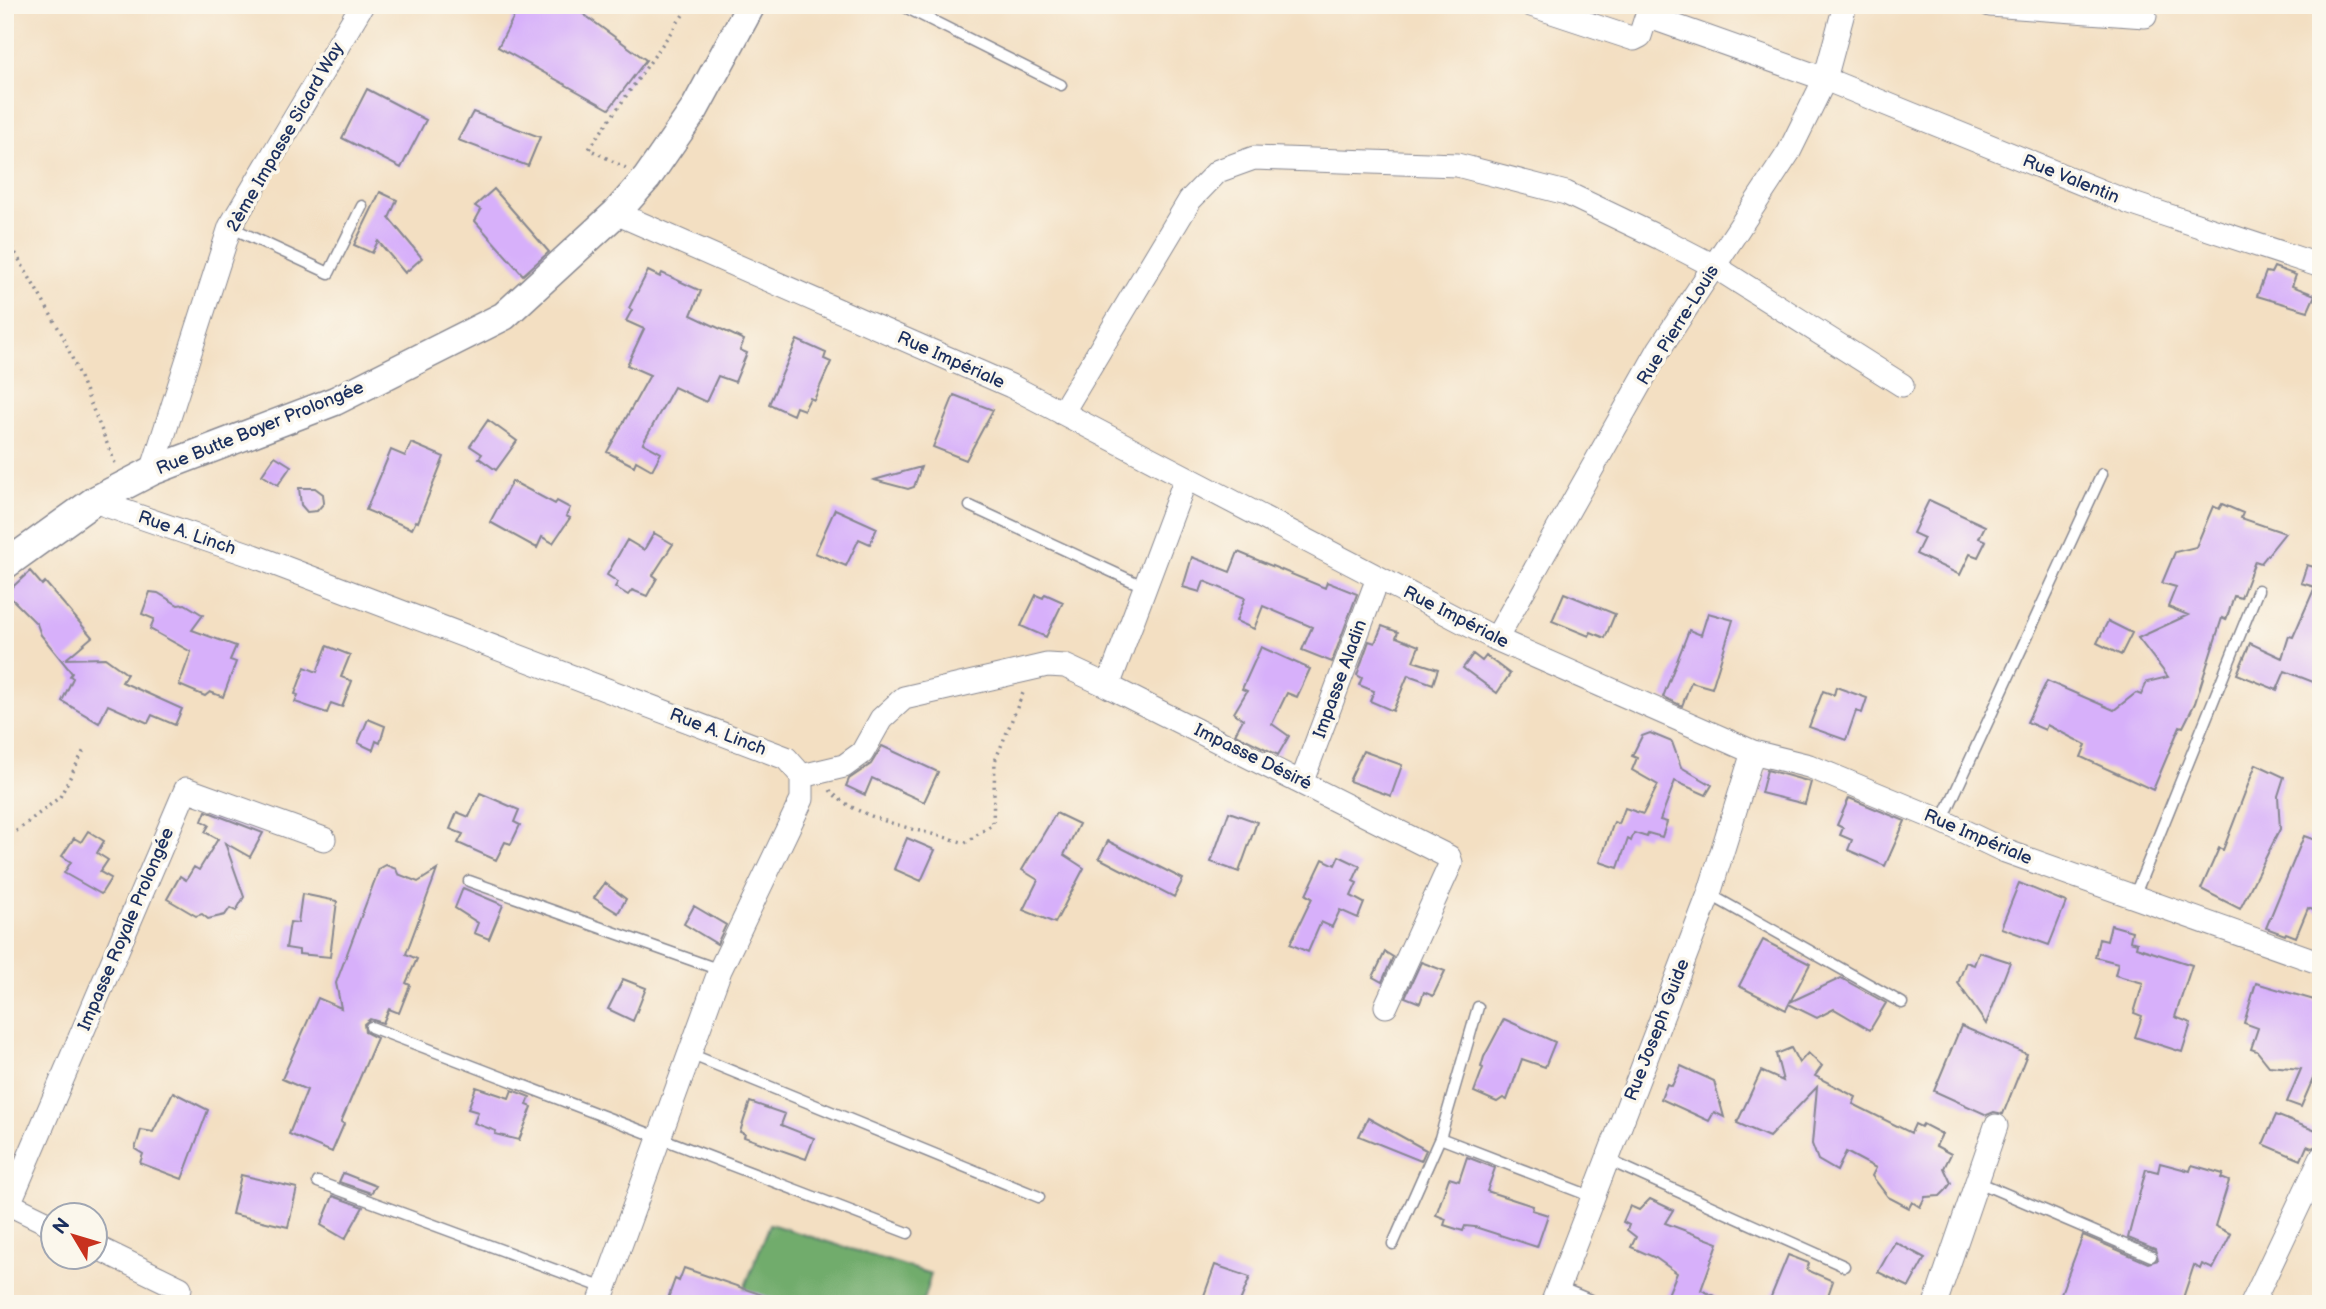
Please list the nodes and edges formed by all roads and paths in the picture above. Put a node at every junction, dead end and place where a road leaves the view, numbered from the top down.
1 (362, 5) edge
2 (690, 5) edge
3 (751, 5) edge
4 (901, 5) edge
5 (1531, 5) edge
6 (1845, 5) edge
7 (1990, 5) edge
8 (1648, 11) edge
9 (2145, 16) dead end
10 (1825, 79) junction
11 (1060, 85) dead end
12 (647, 178) junction
13 (362, 205) dead end
14 (616, 214) junction
15 (230, 228) junction
16 (5, 235) edge
17 (2321, 265) edge
18 (1714, 266) junction
19 (1902, 385) dead end
20 (1062, 413) junction
21 (152, 471) junction
22 (2102, 474) dead end
23 (1186, 478) junction
24 (124, 486) junction
25 (94, 501) junction
26 (970, 506) dead end
27 (5, 565) edge
28 (1378, 578) junction
29 (1145, 587) junction
30 (2258, 590) dead end
31 (1496, 639) junction
32 (1033, 669) junction
33 (1108, 686) junction
34 (85, 748) dead end
35 (1753, 752) junction
36 (809, 775) junction
37 (1302, 781) junction
38 (1942, 821) junction
39 (324, 839) dead end
40 (5, 840) edge
41 (469, 881) dead end
42 (1709, 894) junction
43 (2134, 897) junction
44 (2321, 963) edge
45 (720, 970) junction
46 (1902, 1003) dead end
47 (1386, 1006) dead end
48 (1478, 1007) dead end
49 (371, 1027) dead end
50 (690, 1054) junction
51 (1996, 1126) dead end
52 (1440, 1138) junction
53 (657, 1139) junction
54 (2321, 1158) edge
55 (1608, 1160) junction
56 (318, 1182) dead end
57 (1978, 1182) junction
58 (1039, 1196) dead end
59 (1593, 1197) junction
60 (7, 1205) edge
61 (38, 1219) edge
62 (908, 1233) dead end
63 (1392, 1244) dead end
64 (108, 1253) edge
65 (2151, 1256) dead end
66 (1844, 1266) dead end
67 (180, 1288) dead end
68 (1555, 1295) edge
69 (601, 1296) edge
70 (1600, 1304) edge
71 (1935, 1304) edge
72 (2252, 1304) edge

1 - 15 street, 2ème Impasse Sicard Way
2 - 12 path
3 - 12 street, Rue Butte Boyer Prolongée
4 - 11 lane
5 - 8 street
6 - 10 street, Rue Pierre-Louis
7 - 9 street
8 - 10 street, Rue Valentin
10 - 17 street, Rue Valentin
10 - 18 street, Rue Pierre-Louis
12 - 14 street, Rue Butte Boyer Prolongée
13 - 15 lane
14 - 20 street, Rue Impériale
14 - 21 street, Rue Butte Boyer Prolongée
15 - 21 street, 2ème Impasse Sicard Way
16 - 24 path
18 - 19 street
18 - 20 street
18 - 31 street, Rue Pierre-Louis
20 - 23 street, Rue Impériale
21 - 24 street, Rue Butte Boyer Prolongée
22 - 38 lane
23 - 28 street, Rue Impériale
23 - 29 street
24 - 25 street, Rue Butte Boyer Prolongée
25 - 27 street, Rue Butte Boyer Prolongée
25 - 36 street, Rue A. Linch
26 - 29 lane
28 - 31 street, Rue Impériale
28 - 37 street, Impasse Aladin
29 - 33 street
30 - 43 lane
31 - 35 street, Rue Impériale
32 - 33 street, Impasse Désiré
32 - 36 street, Impasse Désiré
32 - 36 path
33 - 37 street, Impasse Désiré
34 - 40 path
35 - 38 street, Rue Impériale
35 - 42 street, Rue Joseph Guide
36 - 45 street
37 - 47 street, Impasse Désiré
38 - 43 street, Rue Impériale
39 - 60 street, Impasse Royale Prolongée
41 - 45 lane
42 - 46 lane
42 - 55 street, Rue Joseph Guide
43 - 44 street, Rue Impériale
45 - 50 street
48 - 52 lane
49 - 53 lane
50 - 53 street
50 - 58 lane
51 - 57 street
52 - 59 lane
52 - 63 lane
53 - 62 lane
53 - 69 street
54 - 72 street
55 - 59 street, Rue Joseph Guide
55 - 66 lane
56 - 69 lane
57 - 65 lane
57 - 71 street
59 - 68 street, Rue Joseph Guide
60 - 61 street
64 - 67 street
68 - 70 lane

